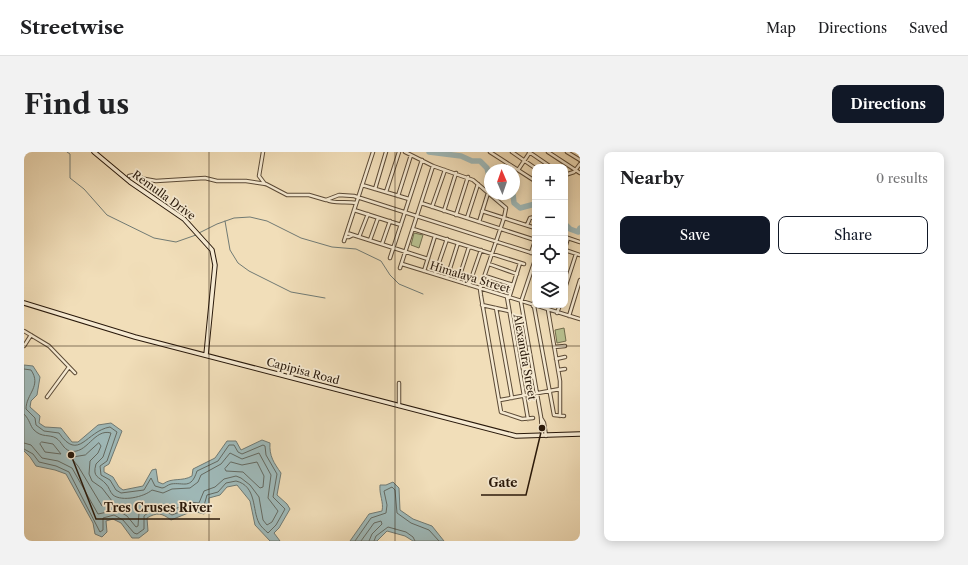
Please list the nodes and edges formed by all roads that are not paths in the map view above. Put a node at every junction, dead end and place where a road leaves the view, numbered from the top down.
1 (94, 152) edge
2 (263, 152) edge
3 (373, 152) edge
4 (386, 152) edge
5 (399, 152) edge
6 (405, 152) edge
7 (512, 152) edge
8 (530, 152) edge
9 (550, 152) edge
10 (567, 152) edge
11 (493, 153) edge
12 (411, 155) junction
13 (422, 160) junction
14 (524, 160) junction
15 (580, 160) edge
16 (509, 164) edge
17 (547, 164) edge
18 (580, 164) edge
19 (433, 166) junction
20 (532, 166) edge
21 (520, 167) edge
22 (445, 170) junction
23 (576, 170) junction
24 (520, 171) edge
25 (456, 174) junction
26 (568, 174) edge
27 (580, 174) edge
28 (129, 176) dead end
29 (468, 178) junction
30 (532, 179) edge
31 (266, 184) junction
32 (478, 184) junction
33 (362, 185) junction
34 (375, 188) junction
35 (484, 189) edge
36 (386, 192) junction
37 (398, 196) junction
38 (358, 197) junction
39 (409, 199) junction
40 (328, 200) junction
41 (485, 200) edge
42 (497, 200) edge
43 (356, 203) junction
44 (421, 203) junction
45 (432, 207) junction
46 (354, 210) junction
47 (482, 210) junction
48 (444, 211) junction
49 (405, 212) junction
50 (368, 214) junction
51 (456, 215) junction
52 (417, 216) junction
53 (378, 218) junction
54 (467, 218) junction
55 (504, 218) junction
56 (532, 218) edge
57 (390, 221) junction
58 (479, 222) junction
59 (401, 225) junction
60 (527, 225) junction
61 (532, 227) dead end
62 (413, 229) junction
63 (500, 229) junction
64 (347, 233) junction
65 (353, 235) junction
66 (436, 236) junction
67 (346, 237) junction
68 (359, 237) junction
69 (568, 237) edge
70 (447, 239) junction
71 (532, 239) edge
72 (370, 240) junction
73 (344, 241) dead end
74 (497, 241) junction
75 (580, 242) edge
76 (458, 243) junction
77 (382, 244) junction
78 (469, 246) junction
79 (393, 248) junction
80 (481, 250) junction
81 (568, 250) edge
82 (406, 252) junction
83 (532, 252) edge
84 (492, 254) junction
85 (576, 254) junction
86 (580, 255) edge
87 (390, 258) dead end
88 (428, 259) junction
89 (520, 263) junction
90 (402, 264) junction
91 (489, 264) junction
92 (524, 264) dead end
93 (400, 268) dead end
94 (532, 269) edge
95 (424, 271) junction
96 (435, 274) junction
97 (517, 274) junction
98 (485, 276) junction
99 (447, 278) junction
100 (568, 279) edge
101 (580, 280) edge
102 (458, 282) junction
103 (469, 285) junction
104 (513, 285) junction
105 (480, 289) junction
106 (508, 297) junction
107 (521, 302) junction
108 (24, 303) edge
109 (482, 305) junction
110 (532, 305) edge
111 (496, 308) junction
112 (534, 308) edge
113 (540, 308) edge
114 (559, 308) edge
115 (546, 310) junction
116 (509, 311) junction
117 (557, 313) junction
118 (568, 316) junction
119 (580, 319) edge
120 (24, 331) edge
121 (31, 335) junction
122 (24, 346) edge
123 (565, 346) dead end
124 (554, 347) junction
125 (206, 355) junction
126 (565, 357) dead end
127 (556, 359) junction
128 (69, 367) junction
129 (565, 369) dead end
130 (558, 370) junction
131 (75, 373) dead end
132 (399, 383) dead end
133 (560, 389) junction
134 (549, 391) junction
135 (537, 393) junction
136 (524, 396) junction
137 (47, 397) dead end
138 (512, 398) junction
139 (500, 400) junction
140 (399, 406) junction
141 (560, 416) junction
142 (564, 416) dead end
143 (533, 418) dead end
144 (528, 419) junction
145 (580, 434) edge
146 (544, 436) junction

1 - 125 main road, Remulla Drive
2 - 31 street
3 - 33 street
4 - 34 street
5 - 36 street
6 - 12 street
7 - 14 street
8 - 14 street
8 - 17 street
9 - 23 street
10 - 15 street
11 - 16 street
12 - 13 street
12 - 37 street
13 - 19 street
13 - 39 street
14 - 20 street
14 - 21 street
18 - 23 street
19 - 22 street
19 - 44 street
22 - 25 street
22 - 45 street
23 - 26 street
23 - 27 street
24 - 30 street
25 - 29 street
25 - 48 street
28 - 31 street
29 - 32 street
29 - 51 street
31 - 40 street
32 - 35 street
32 - 54 street
33 - 34 street
33 - 38 street
34 - 36 street
36 - 37 street
37 - 39 street
38 - 40 street
38 - 43 street
38 - 49 street
39 - 49 street
40 - 43 street
41 - 47 street
42 - 55 street
43 - 46 street
44 - 45 street
44 - 52 street
45 - 48 street
46 - 50 street
46 - 64 street
47 - 55 street
47 - 58 street
48 - 51 street
49 - 52 street
49 - 59 street
50 - 53 street
50 - 68 street
51 - 54 street
52 - 62 street
52 - 74 street
53 - 57 street
53 - 72 street
54 - 58 street
55 - 60 street
55 - 63 street
56 - 60 street
57 - 59 street
57 - 77 street
58 - 63 street
59 - 79 street
60 - 61 street
62 - 66 street
62 - 82 street
63 - 71 street
63 - 74 street
64 - 65 street
64 - 67 street
65 - 67 street
65 - 68 street
66 - 70 street
66 - 88 street
67 - 73 street
68 - 72 street
69 - 75 street
70 - 76 street
70 - 96 street
72 - 77 street
74 - 83 street
74 - 84 street
76 - 78 street
76 - 99 street
77 - 79 street
78 - 80 street
78 - 102 street
79 - 82 street
79 - 87 street
80 - 84 street
80 - 103 street
81 - 85 street
82 - 88 street
82 - 90 street
84 - 89 street
84 - 91 street
85 - 86 street
85 - 100 street
88 - 95 street
89 - 92 street
89 - 97 street, Alexandra Street
90 - 93 street
90 - 95 street, Himalaya Street
91 - 97 street
91 - 98 street
94 - 107 street
95 - 96 street, Himalaya Street
96 - 99 street, Himalaya Street
97 - 104 street, Alexandra Street
98 - 104 street
98 - 105 street
99 - 102 street, Himalaya Street
101 - 118 street
102 - 103 street, Himalaya Street
103 - 105 street, Himalaya Street
104 - 106 street, Alexandra Street
105 - 106 street, Himalaya Street
105 - 109 street
106 - 107 street, Himalaya Street
106 - 116 street, Alexandra Street
107 - 110 street, Himalaya Street
107 - 135 street
108 - 125 main road, Capipisa Road
109 - 111 street
109 - 139 street
111 - 116 street
111 - 138 street
112 - 134 street
113 - 115 street, Himalaya Street
114 - 117 street
115 - 117 street, Himalaya Street
115 - 124 street
116 - 136 street, Alexandra Street
117 - 118 street, Himalaya Street
118 - 119 street, Himalaya Street
120 - 121 street
121 - 122 street
121 - 128 street
123 - 124 street
124 - 127 street
125 - 140 main road, Capipisa Road
126 - 127 street
127 - 130 street
128 - 131 street
128 - 137 street
129 - 130 street
130 - 133 street
132 - 140 street
133 - 134 street
133 - 141 street
134 - 135 street
134 - 141 street
135 - 136 street
135 - 146 street
136 - 138 street
136 - 144 street, Alexandra Street
138 - 139 street
139 - 144 street
140 - 146 main road, Capipisa Road
141 - 142 street
143 - 144 street
145 - 146 main road, Capipisa Road

